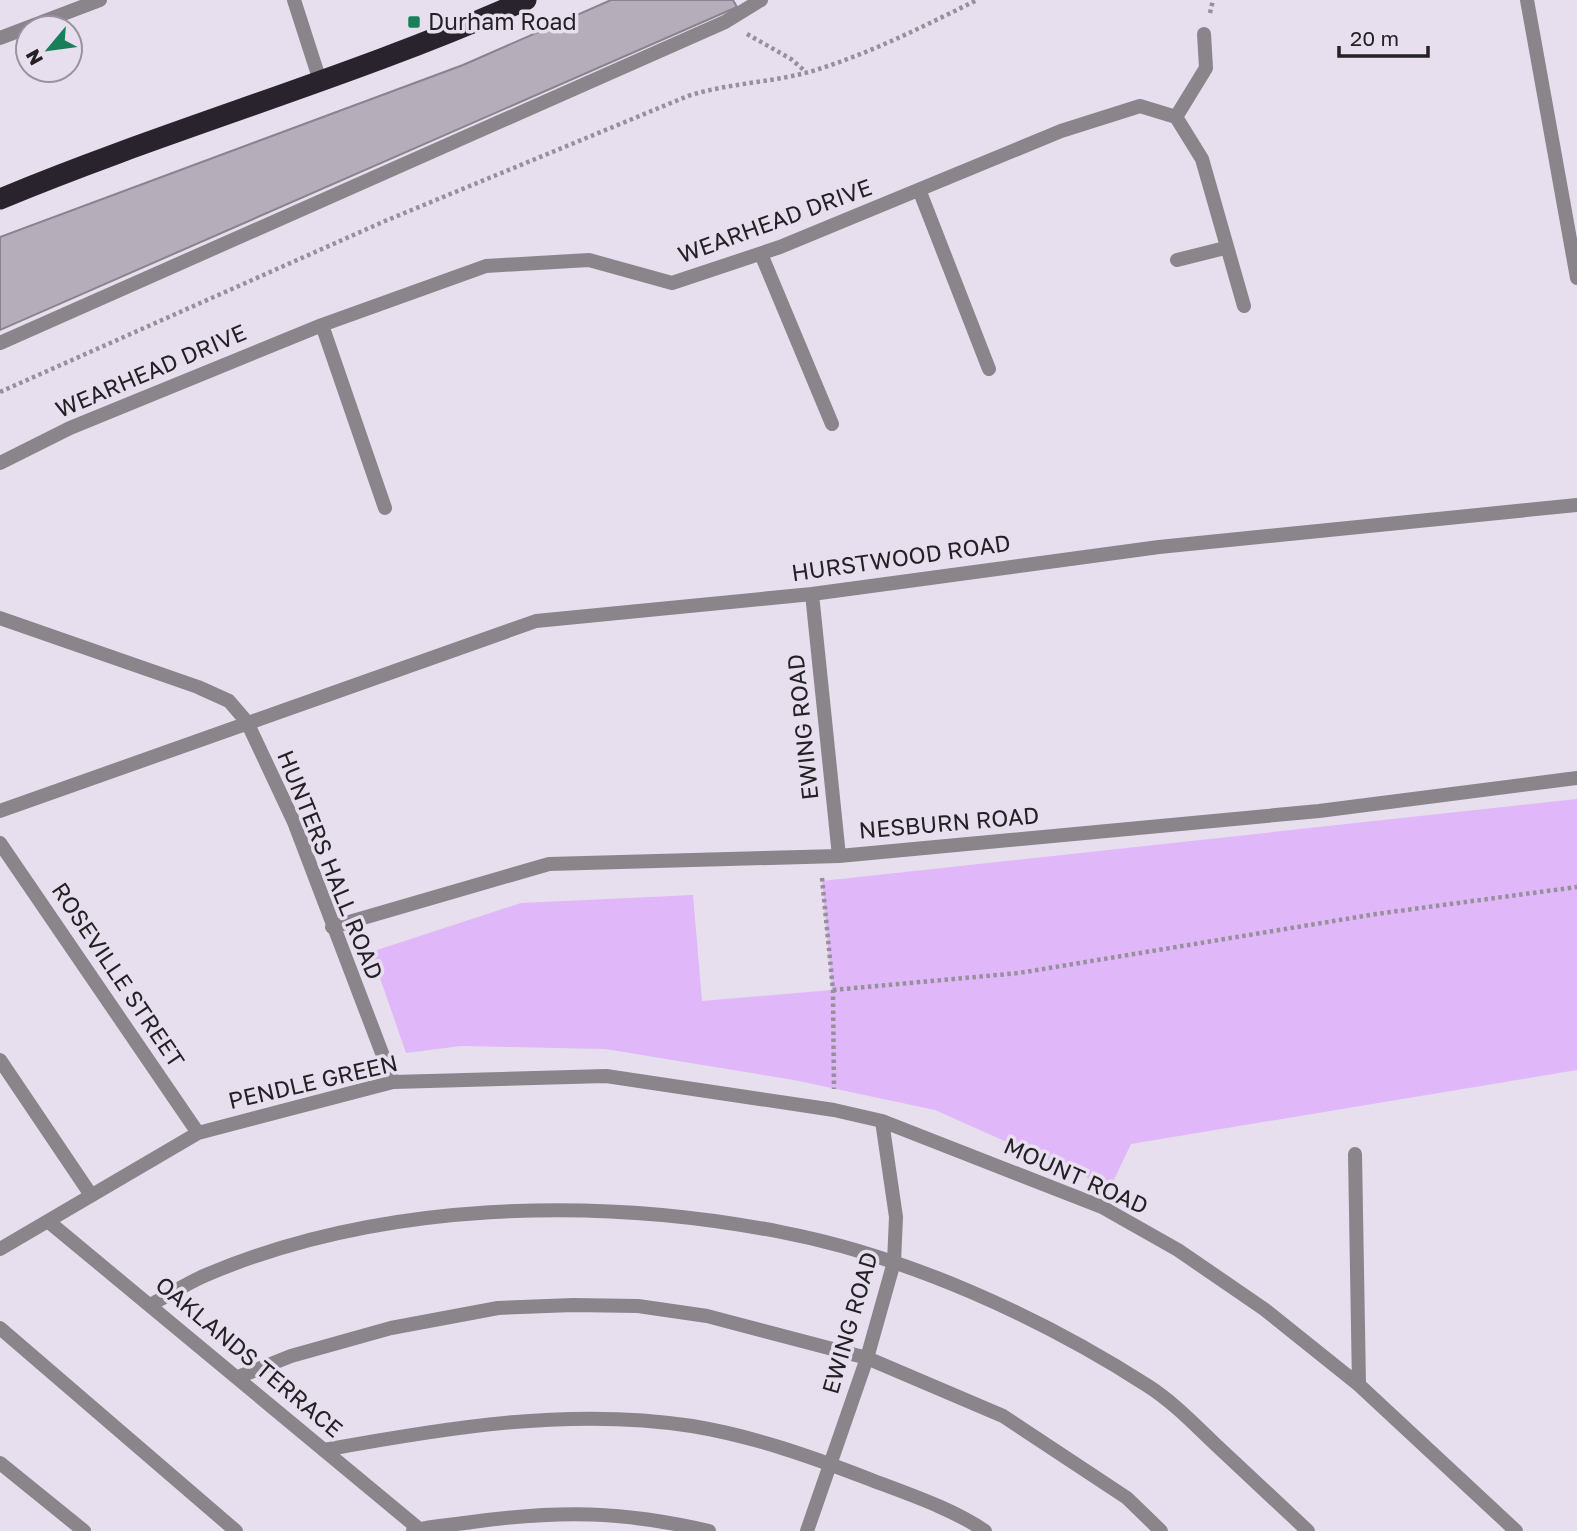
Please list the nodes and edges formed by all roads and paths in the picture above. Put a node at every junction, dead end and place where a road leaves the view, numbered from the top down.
1 (100, 0) edge
2 (294, 0) edge
3 (526, 0) edge
4 (761, 0) edge
5 (977, 0) edge
6 (1527, 0) edge
7 (725, 22) junction
8 (1204, 34) dead end
9 (0, 38) edge
10 (806, 72) junction
11 (321, 84) junction
12 (1176, 117) junction
13 (920, 192) junction
14 (0, 199) edge
15 (1226, 248) junction
16 (761, 254) junction
17 (1177, 260) dead end
18 (1577, 278) edge
19 (1244, 306) dead end
20 (321, 325) junction
21 (0, 343) edge
22 (989, 369) dead end
23 (0, 392) edge
24 (832, 424) dead end
25 (0, 463) edge
26 (1577, 505) edge
27 (384, 508) dead end
28 (812, 594) junction
29 (0, 618) edge
30 (247, 722) junction
31 (1577, 778) edge
32 (0, 811) edge
33 (0, 843) edge
34 (820, 856) junction
35 (839, 856) junction
36 (1577, 887) edge
37 (332, 927) junction
38 (833, 990) junction
39 (0, 1060) edge
40 (606, 1076) joint
41 (393, 1082) junction
42 (834, 1110) junction
43 (882, 1121) junction
44 (198, 1133) junction
45 (1354, 1154) dead end
46 (91, 1195) junction
47 (49, 1222) junction
48 (0, 1249) edge
49 (894, 1262) junction
50 (150, 1304) junction
51 (0, 1328) edge
52 (867, 1358) junction
53 (238, 1377) junction
54 (1359, 1385) junction
55 (324, 1450) junction
56 (0, 1463) edge
57 (831, 1464) junction
58 (416, 1530) edge
59 (83, 1531) edge
60 (236, 1531) edge
61 (709, 1531) edge
62 (807, 1531) edge
63 (985, 1531) edge
64 (1161, 1531) edge
65 (1308, 1531) edge
66 (1516, 1531) edge

1 - 9 street
2 - 11 street
3 - 11 highway
4 - 7 street
5 - 10 path
6 - 18 street
7 - 10 path
7 - 21 street
8 - 12 street
10 - 23 path
11 - 14 highway
12 - 13 street, WEARHEAD DRIVE
12 - 15 street
13 - 16 street, WEARHEAD DRIVE
13 - 22 street
15 - 17 street
15 - 19 street
16 - 20 street, WEARHEAD DRIVE
16 - 24 street
20 - 25 street, WEARHEAD DRIVE
20 - 27 street
26 - 28 street, HURSTWOOD ROAD
28 - 30 street, HURSTWOOD ROAD
28 - 35 street, EWING ROAD
29 - 30 street, HUNTERS HALL ROAD
30 - 32 street, HURSTWOOD ROAD
30 - 37 street, HUNTERS HALL ROAD
31 - 35 street, NESBURN ROAD
33 - 44 street, ROSEVILLE STREET
34 - 35 street, NESBURN ROAD
34 - 37 street, NESBURN ROAD
34 - 38 path
36 - 38 path
37 - 41 street, HUNTERS HALL ROAD
38 - 42 path
39 - 46 street
40 - 41 street, PENDLE GREEN
40 - 42 street, MOUNT ROAD
41 - 44 street, PENDLE GREEN
42 - 43 street, MOUNT ROAD
43 - 49 street, EWING ROAD
43 - 54 street, MOUNT ROAD
44 - 46 street, PENDLE GREEN
45 - 54 street
46 - 47 street, PENDLE GREEN
47 - 48 street, PENDLE GREEN
47 - 50 street, OAKLANDS TERRACE
49 - 50 street
49 - 52 street, EWING ROAD
49 - 65 street
50 - 53 street, OAKLANDS TERRACE
51 - 60 street
52 - 53 street
52 - 57 street, EWING ROAD
52 - 64 street
53 - 55 street, OAKLANDS TERRACE
54 - 66 street, MOUNT ROAD
55 - 57 street
55 - 58 street, OAKLANDS TERRACE
56 - 59 street
57 - 62 street, EWING ROAD
57 - 63 street
58 - 61 street

